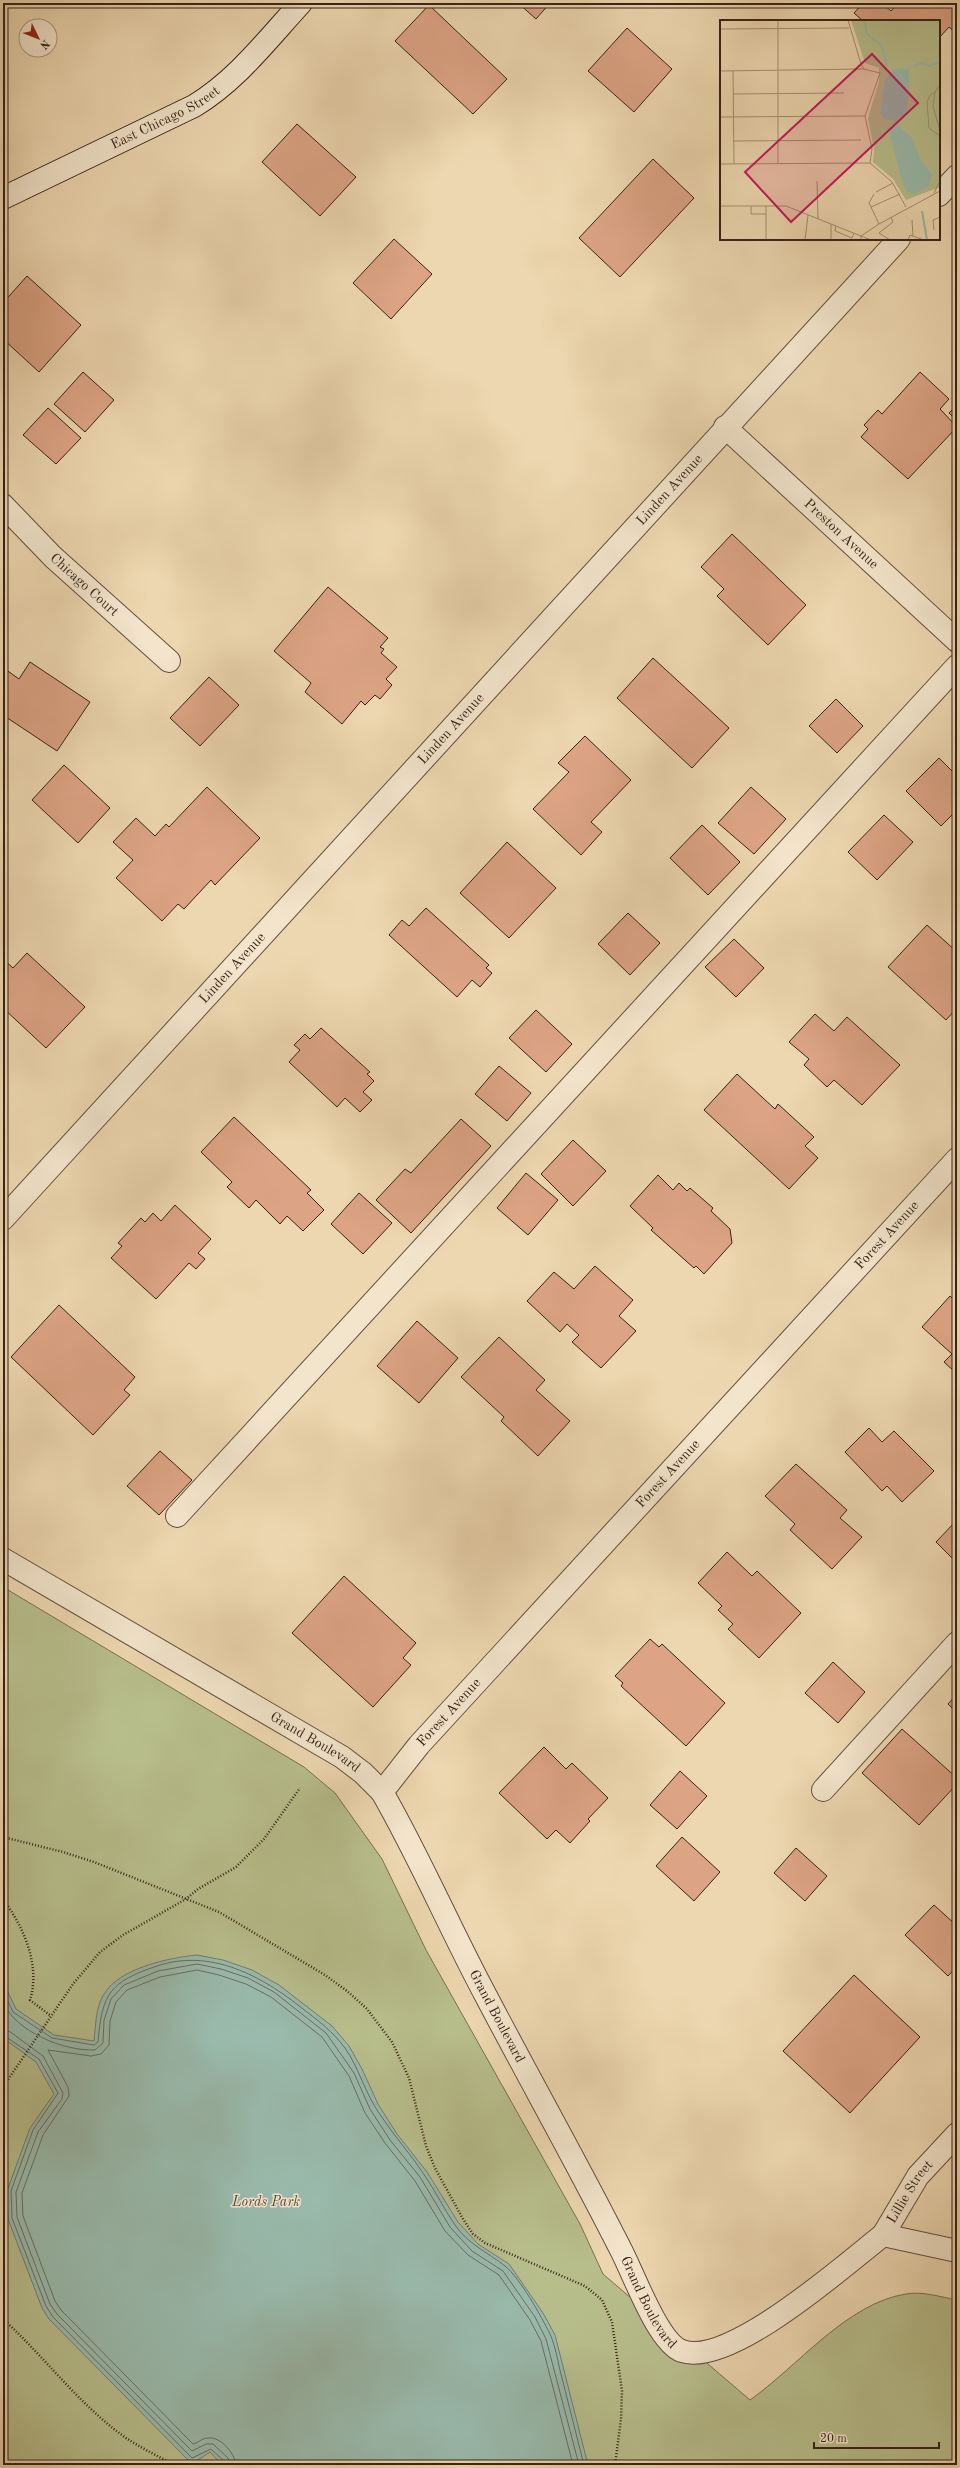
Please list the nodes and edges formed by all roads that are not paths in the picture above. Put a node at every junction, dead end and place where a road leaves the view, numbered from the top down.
1 (301, 3) edge
2 (957, 176) edge
3 (940, 194) edge
4 (3, 198) edge
5 (898, 240) edge
6 (725, 427) junction
7 (3, 505) edge
8 (957, 641) edge
9 (169, 661) dead end
10 (957, 666) edge
11 (957, 1160) edge
12 (3, 1219) edge
13 (177, 1516) dead end
14 (3, 1559) edge
15 (957, 1643) edge
16 (823, 1790) dead end
17 (382, 1792) junction
18 (957, 2134) edge
19 (883, 2235) junction
20 (957, 2251) edge

1 - 4 street, East Chicago Street
2 - 3 street
5 - 6 street, Linden Avenue
6 - 8 street, Preston Avenue
6 - 12 street, Linden Avenue
7 - 9 street, Chicago Court
10 - 13 street
11 - 17 street, Forest Avenue
14 - 17 street, Grand Boulevard
15 - 16 street
17 - 19 street, Grand Boulevard
18 - 19 street, Lillie Street
19 - 20 street

